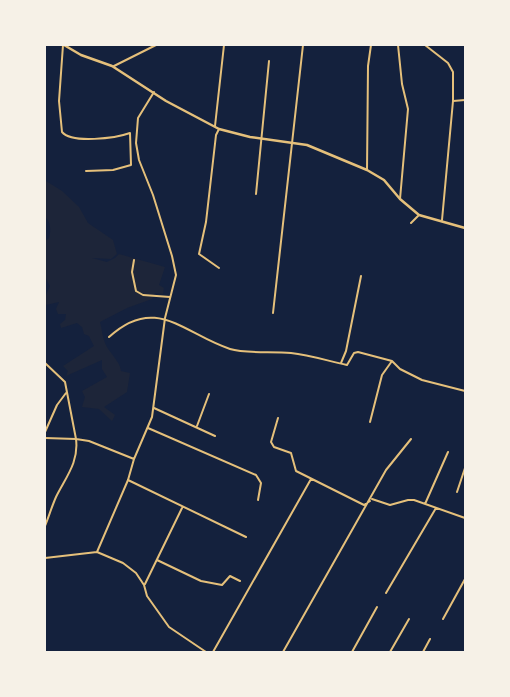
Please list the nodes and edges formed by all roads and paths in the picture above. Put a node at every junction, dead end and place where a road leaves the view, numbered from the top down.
1 (63, 45) edge
2 (156, 45) edge
3 (224, 45) edge
4 (303, 45) edge
5 (371, 45) edge
6 (398, 45) edge
7 (425, 45) edge
8 (269, 60) dead end
9 (112, 66) junction
10 (154, 92) junction
11 (465, 100) edge
12 (453, 101) junction
13 (215, 126) junction
14 (219, 129) junction
15 (262, 139) junction
16 (294, 142) junction
17 (367, 170) junction
18 (86, 171) dead end
19 (256, 194) dead end
20 (400, 199) junction
21 (419, 215) junction
22 (442, 220) junction
23 (411, 223) dead end
24 (465, 228) edge
25 (134, 260) dead end
26 (220, 268) dead end
27 (361, 276) dead end
28 (170, 297) junction
29 (273, 313) dead end
30 (165, 318) junction
31 (109, 337) dead end
32 (392, 361) junction
33 (45, 363) edge
34 (341, 364) junction
35 (465, 391) edge
36 (67, 392) junction
37 (210, 394) dead end
38 (154, 408) junction
39 (278, 418) dead end
40 (370, 422) dead end
41 (197, 426) junction
42 (148, 428) junction
43 (45, 432) edge
44 (215, 436) dead end
45 (45, 438) edge
46 (76, 439) junction
47 (411, 439) dead end
48 (448, 452) dead end
49 (134, 459) junction
50 (465, 468) edge
51 (311, 478) junction
52 (128, 480) junction
53 (457, 492) dead end
54 (372, 499) junction
55 (258, 500) dead end
56 (425, 504) junction
57 (182, 508) junction
58 (436, 508) junction
59 (465, 518) edge
60 (45, 526) edge
61 (246, 537) dead end
62 (97, 552) junction
63 (45, 558) edge
64 (157, 560) junction
65 (465, 579) edge
66 (240, 581) dead end
67 (144, 585) junction
68 (386, 593) dead end
69 (377, 607) dead end
70 (443, 619) dead end
71 (409, 620) dead end
72 (430, 639) dead end
73 (206, 652) edge
74 (212, 652) edge
75 (283, 652) edge
76 (352, 652) edge
77 (390, 652) edge
78 (423, 652) edge

1 - 9 street
1 - 18 street
2 - 9 street
3 - 13 street
4 - 16 street
5 - 17 street
6 - 20 street
7 - 12 street
8 - 15 street
9 - 10 street
10 - 13 street
10 - 28 street
11 - 12 street
12 - 22 street
13 - 14 street
14 - 15 street
14 - 26 street
15 - 16 street
15 - 19 street
16 - 17 street
16 - 29 street
17 - 20 street
20 - 21 street
21 - 22 street
21 - 23 street
22 - 24 street
25 - 28 street
27 - 34 street
28 - 30 street
30 - 31 street
30 - 34 street
30 - 38 street
32 - 34 street
32 - 35 street
32 - 40 street
33 - 36 street
36 - 43 street
36 - 46 street
37 - 41 street
38 - 41 street
38 - 42 street
39 - 51 street
41 - 44 street
42 - 49 street
42 - 55 street
45 - 46 street
46 - 49 street
46 - 60 street
47 - 54 street
48 - 56 street
49 - 52 street
50 - 53 street
51 - 54 street
51 - 74 street
52 - 57 street
52 - 62 street
54 - 56 street
54 - 75 street
56 - 58 street
57 - 61 street
57 - 64 street
58 - 59 street
58 - 68 street
62 - 63 street
62 - 67 street
64 - 66 street
64 - 67 street
65 - 70 street
67 - 73 street
69 - 76 street
71 - 77 street
72 - 78 street

